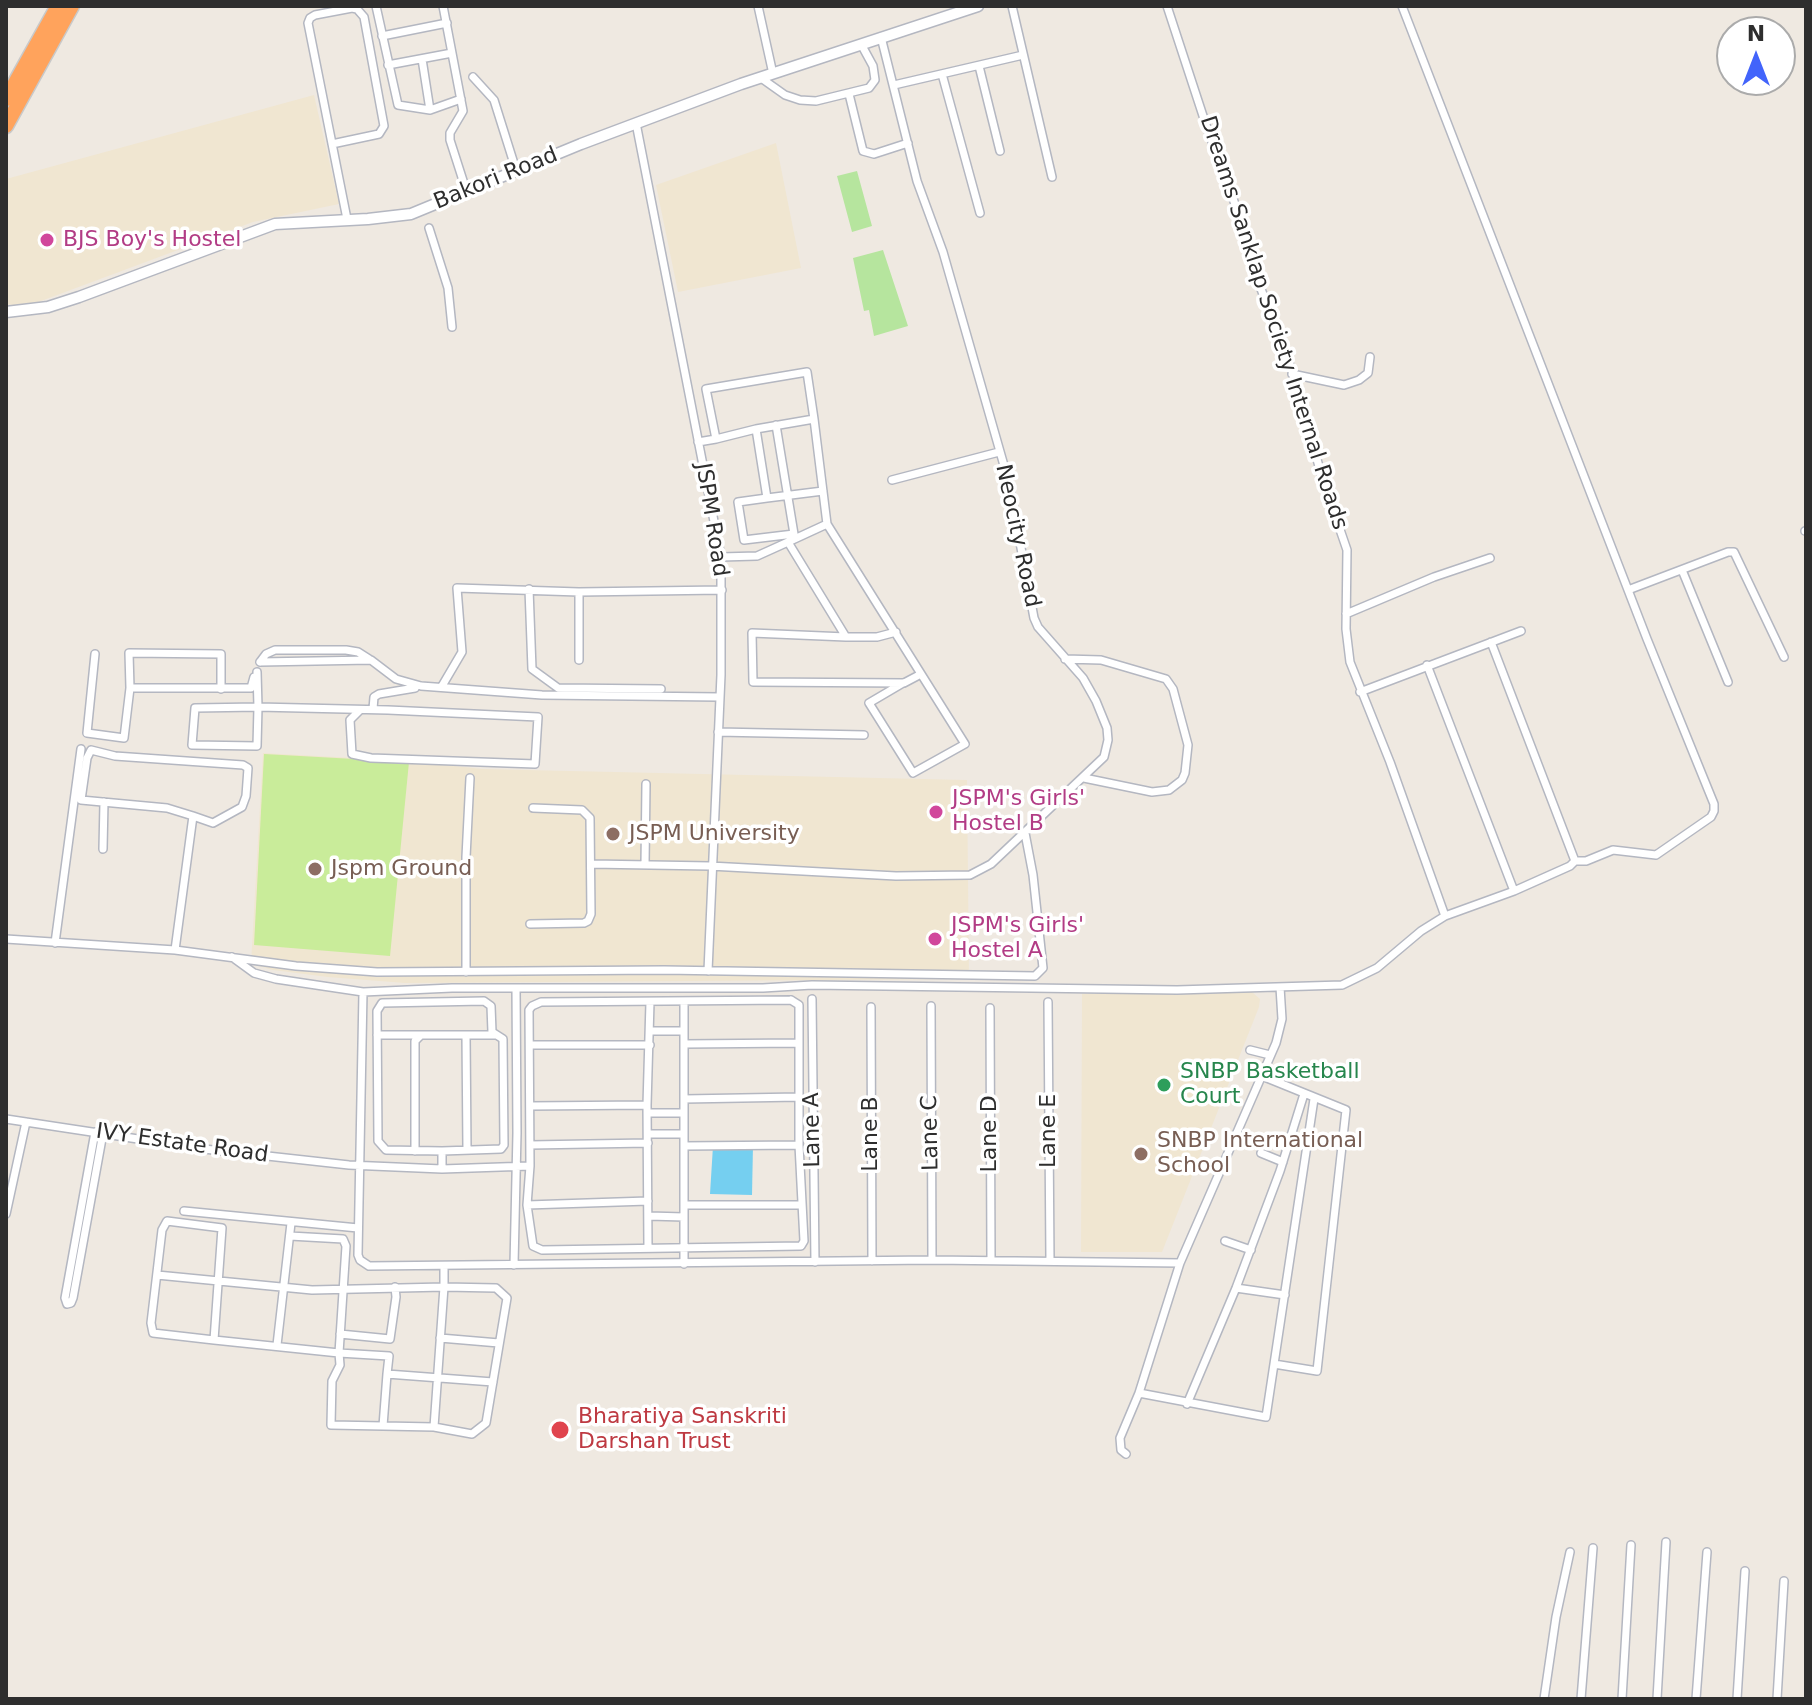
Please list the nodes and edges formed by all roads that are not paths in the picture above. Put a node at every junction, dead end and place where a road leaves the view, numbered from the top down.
1 (58, 6) edge
2 (72, 6) edge
3 (376, 6) edge
4 (443, 6) edge
5 (758, 6) edge
6 (978, 6) edge
7 (1012, 6) edge
8 (1167, 6) edge
9 (1402, 6) edge
10 (447, 23) junction
11 (382, 36) junction
12 (881, 37) junction
13 (861, 44) junction
14 (452, 53) junction
15 (1023, 55) junction
16 (422, 59) junction
17 (388, 65) junction
18 (979, 66) junction
19 (773, 74) junction
20 (942, 74) junction
21 (473, 77) dead end
22 (761, 78) junction
23 (894, 85) junction
24 (849, 94) junction
25 (6, 99) edge
26 (461, 99) junction
27 (430, 110) junction
28 (636, 123) junction
29 (6, 126) edge
30 (908, 143) junction
31 (332, 144) junction
32 (1000, 151) dead end
33 (516, 170) junction
34 (1052, 177) dead end
35 (467, 193) junction
36 (980, 213) dead end
37 (347, 219) junction
38 (429, 228) dead end
39 (6, 312) edge
40 (452, 327) dead end
41 (1370, 357) dead end
42 (1292, 374) junction
43 (814, 419) junction
44 (776, 425) junction
45 (756, 429) junction
46 (716, 439) junction
47 (698, 442) junction
48 (999, 452) junction
49 (892, 480) dead end
50 (823, 491) junction
51 (788, 496) junction
52 (767, 498) junction
53 (827, 524) junction
54 (792, 538) junction
55 (721, 557) junction
56 (1490, 558) dead end
57 (1682, 570) junction
58 (529, 589) junction
59 (722, 590) junction
60 (1628, 590) junction
61 (579, 592) junction
62 (1346, 614) junction
63 (1521, 631) dead end
64 (896, 632) junction
65 (846, 637) junction
66 (1491, 642) junction
67 (95, 654) dead end
68 (1784, 657) dead end
69 (1065, 659) junction
70 (579, 660) dead end
71 (1427, 665) junction
72 (257, 672) junction
73 (921, 674) junction
74 (1728, 682) dead end
75 (904, 683) junction
76 (421, 686) junction
77 (442, 686) junction
78 (130, 688) junction
79 (221, 689) junction
80 (661, 689) dead end
81 (1360, 692) junction
82 (719, 697) junction
83 (258, 707) junction
84 (373, 709) junction
85 (360, 710) junction
86 (718, 732) junction
87 (864, 735) dead end
88 (81, 749) dead end
89 (470, 778) dead end
90 (1084, 778) junction
91 (646, 784) dead end
92 (104, 802) junction
93 (533, 808) dead end
94 (193, 816) junction
95 (1025, 833) junction
96 (103, 849) dead end
97 (1575, 861) junction
98 (591, 864) junction
99 (645, 865) junction
100 (710, 866) junction
101 (1514, 891) junction
102 (1445, 916) junction
103 (530, 924) dead end
104 (6, 939) edge
105 (55, 943) junction
106 (175, 950) junction
107 (232, 957) junction
108 (708, 971) junction
109 (466, 972) junction
110 (1280, 987) junction
111 (516, 988) junction
112 (666, 988) junction
113 (363, 992) junction
114 (812, 999) dead end
115 (684, 1001) junction
116 (650, 1002) junction
117 (666, 1002) junction
118 (1048, 1002) dead end
119 (931, 1006) dead end
120 (871, 1007) dead end
121 (990, 1008) dead end
122 (650, 1031) junction
123 (684, 1031) junction
124 (377, 1035) junction
125 (421, 1035) junction
126 (466, 1035) junction
127 (494, 1035) junction
128 (799, 1043) junction
129 (684, 1044) junction
130 (530, 1045) junction
131 (650, 1045) junction
132 (1250, 1050) dead end
133 (1270, 1055) junction
134 (530, 1074) junction
135 (516, 1075) junction
136 (1262, 1076) junction
137 (1304, 1094) junction
138 (799, 1097) junction
139 (684, 1099) junction
140 (1314, 1099) junction
141 (530, 1106) junction
142 (647, 1109) junction
143 (684, 1113) junction
144 (6, 1119) edge
145 (26, 1122) junction
146 (99, 1133) junction
147 (684, 1134) junction
148 (648, 1139) junction
149 (530, 1145) junction
150 (799, 1145) junction
151 (684, 1146) junction
152 (467, 1150) junction
153 (415, 1151) junction
154 (442, 1151) junction
155 (1261, 1153) dead end
156 (1283, 1162) junction
157 (359, 1166) junction
158 (517, 1166) junction
159 (530, 1166) junction
160 (442, 1169) junction
161 (648, 1201) junction
162 (527, 1205) junction
163 (684, 1205) junction
164 (802, 1205) junction
165 (184, 1211) dead end
166 (6, 1214) edge
167 (649, 1216) junction
168 (684, 1217) junction
169 (291, 1223) junction
170 (358, 1228) junction
171 (290, 1236) junction
172 (1225, 1241) dead end
173 (648, 1248) junction
174 (684, 1248) junction
175 (1251, 1250) junction
176 (932, 1260) junction
177 (991, 1260) junction
178 (872, 1261) junction
179 (1050, 1261) junction
180 (815, 1262) junction
181 (1180, 1263) junction
182 (684, 1264) junction
183 (514, 1265) junction
184 (444, 1266) junction
185 (157, 1275) junction
186 (219, 1282) junction
187 (395, 1287) junction
188 (444, 1287) junction
189 (1236, 1288) junction
190 (284, 1289) junction
191 (345, 1290) junction
192 (1285, 1295) junction
193 (340, 1334) junction
194 (440, 1338) junction
195 (390, 1339) junction
196 (214, 1340) junction
197 (499, 1343) junction
198 (277, 1345) junction
199 (339, 1353) junction
200 (389, 1356) junction
201 (1274, 1364) junction
202 (387, 1374) junction
203 (437, 1378) junction
204 (493, 1382) junction
205 (1139, 1393) junction
206 (1187, 1404) junction
207 (383, 1426) junction
208 (434, 1427) junction
209 (1126, 1454) dead end
210 (1666, 1542) dead end
211 (1631, 1545) dead end
212 (1593, 1548) dead end
213 (1570, 1552) dead end
214 (1707, 1552) dead end
215 (1745, 1571) dead end
216 (1784, 1581) dead end
217 (1544, 1699) edge
218 (1581, 1699) edge
219 (1622, 1699) edge
220 (1657, 1699) edge
221 (1696, 1699) edge
222 (1737, 1699) edge
223 (1777, 1699) edge

1 - 25 highway
2 - 29 highway
3 - 11 street
4 - 10 street
5 - 19 street
6 - 12 street, Bakori Road
7 - 15 street
8 - 42 street, Dreams Sanklap Society Internal Roads
9 - 60 street
10 - 11 street
10 - 14 street
11 - 17 street
12 - 13 street, Bakori Road
12 - 23 street, Neocity Road
13 - 19 street, Bakori Road
13 - 24 street
14 - 16 street
14 - 26 street
15 - 18 street
15 - 34 street
16 - 17 street
16 - 27 street
17 - 27 street
18 - 20 street
18 - 32 street
19 - 22 street, Bakori Road
20 - 23 street
20 - 36 street
21 - 33 street
22 - 24 street
22 - 28 street, Bakori Road
23 - 30 street, Neocity Road
24 - 30 street
26 - 27 street
26 - 35 street
28 - 33 street, Bakori Road
28 - 47 street, JSPM Road
30 - 48 street, Neocity Road
31 - 31 street
31 - 37 street
33 - 35 street, Bakori Road
35 - 37 street, Bakori Road
37 - 39 street, Bakori Road
38 - 40 street
41 - 42 street
42 - 62 street, Dreams Sanklap Society Internal Roads
43 - 44 street
43 - 46 street
43 - 50 street
44 - 45 street
44 - 51 street
45 - 46 street
45 - 52 street
46 - 47 street
47 - 55 street, JSPM Road
48 - 49 street
48 - 69 street, Neocity Road
50 - 51 street
50 - 53 street
51 - 52 street
51 - 54 street
52 - 54 street
53 - 54 street
53 - 64 street
54 - 55 street
54 - 65 street
55 - 59 street, JSPM Road
56 - 62 street
57 - 60 street
57 - 68 street
57 - 74 street
58 - 61 street
58 - 77 street
58 - 80 street
59 - 61 street
59 - 82 street, JSPM Road
60 - 97 street
61 - 70 street
62 - 81 street, Dreams Sanklap Society Internal Roads
63 - 66 street
64 - 65 street
64 - 73 street
65 - 75 street
66 - 71 street
66 - 97 street
67 - 78 street
69 - 90 street, Neocity Road
69 - 90 street
71 - 81 street
71 - 101 street
72 - 76 street
72 - 79 street
72 - 83 street
73 - 75 street
73 - 75 street
76 - 77 street
76 - 84 street
77 - 82 street
78 - 79 street
78 - 79 street
81 - 102 street, Dreams Sanklap Society Internal Roads
82 - 86 street, JSPM Road
83 - 83 street
83 - 85 street
84 - 85 street
84 - 85 street
86 - 87 street
86 - 100 street, JSPM Road
88 - 105 street
89 - 109 street
90 - 95 street, Neocity Road
91 - 99 street
92 - 94 street
92 - 94 street
92 - 96 street
93 - 98 street
94 - 106 street
95 - 100 street, Neocity Road
95 - 108 street
97 - 101 street
98 - 99 street, Neocity Road
98 - 103 street
99 - 100 street, Neocity Road
100 - 108 street, JSPM Road
101 - 102 street
102 - 110 street
104 - 105 street
105 - 106 street
106 - 107 street
107 - 109 street
107 - 113 street
108 - 109 street
110 - 112 street
110 - 133 street
111 - 112 street
111 - 113 street
111 - 135 street
112 - 117 street
113 - 157 street
114 - 180 street, Lane A
115 - 117 street
115 - 123 street
115 - 128 street
116 - 117 street
116 - 122 street
116 - 130 street
118 - 179 street, Lane E
119 - 176 street, Lane C
120 - 178 street, Lane B
121 - 177 street, Lane D
122 - 123 street
122 - 131 street
123 - 129 street
124 - 125 street
124 - 127 street
124 - 153 street
125 - 126 street
125 - 153 street
126 - 127 street
126 - 152 street
127 - 152 street
128 - 129 street
128 - 138 street
129 - 139 street
130 - 131 street
130 - 134 street
131 - 142 street
132 - 133 street
133 - 136 street
134 - 135 street
134 - 141 street
135 - 158 street
136 - 137 street
136 - 181 street
137 - 140 street
137 - 156 street
138 - 139 street
138 - 150 street
139 - 143 street
140 - 192 street
140 - 201 street
141 - 142 street
141 - 149 street
142 - 143 street
142 - 148 street
143 - 147 street
144 - 145 street, IVY Estate Road
145 - 146 street, IVY Estate Road
145 - 166 street
146 - 146 street
146 - 157 street, IVY Estate Road
147 - 148 street
147 - 151 street
148 - 149 street
148 - 161 street
149 - 159 street
150 - 151 street
150 - 164 street
151 - 163 street
152 - 154 street
153 - 154 street
154 - 160 street
155 - 156 street
156 - 175 street
157 - 160 street, IVY Estate Road
157 - 170 street
158 - 159 street, IVY Estate Road
158 - 160 street, IVY Estate Road
158 - 183 street
159 - 162 street
161 - 162 street
161 - 167 street
162 - 173 street
163 - 164 street
163 - 168 street
164 - 174 street
165 - 169 street
167 - 168 street
167 - 173 street
168 - 174 street
169 - 170 street
169 - 171 street
170 - 184 street
171 - 190 street
171 - 191 street
172 - 175 street
173 - 174 street
174 - 182 street
175 - 189 street
176 - 177 street
176 - 178 street
177 - 179 street
178 - 180 street
179 - 181 street
180 - 182 street
181 - 205 street
182 - 183 street
183 - 184 street
184 - 188 street
185 - 186 street
185 - 186 street
185 - 196 street
186 - 190 street
186 - 196 street
187 - 188 street
187 - 191 street
187 - 195 street
188 - 194 street
188 - 197 street
189 - 192 street
189 - 206 street
190 - 191 street
190 - 198 street
191 - 193 street
192 - 201 street
193 - 195 street
193 - 199 street
194 - 197 street
194 - 203 street
195 - 200 street
196 - 198 street
197 - 204 street
198 - 199 street
199 - 200 street
199 - 207 street
200 - 202 street
201 - 206 street
202 - 203 street
202 - 207 street
203 - 204 street
203 - 208 street
204 - 208 street
205 - 206 street
205 - 209 street
207 - 208 street
210 - 220 street
211 - 219 street
212 - 218 street
213 - 217 street
214 - 221 street
215 - 222 street
216 - 223 street

